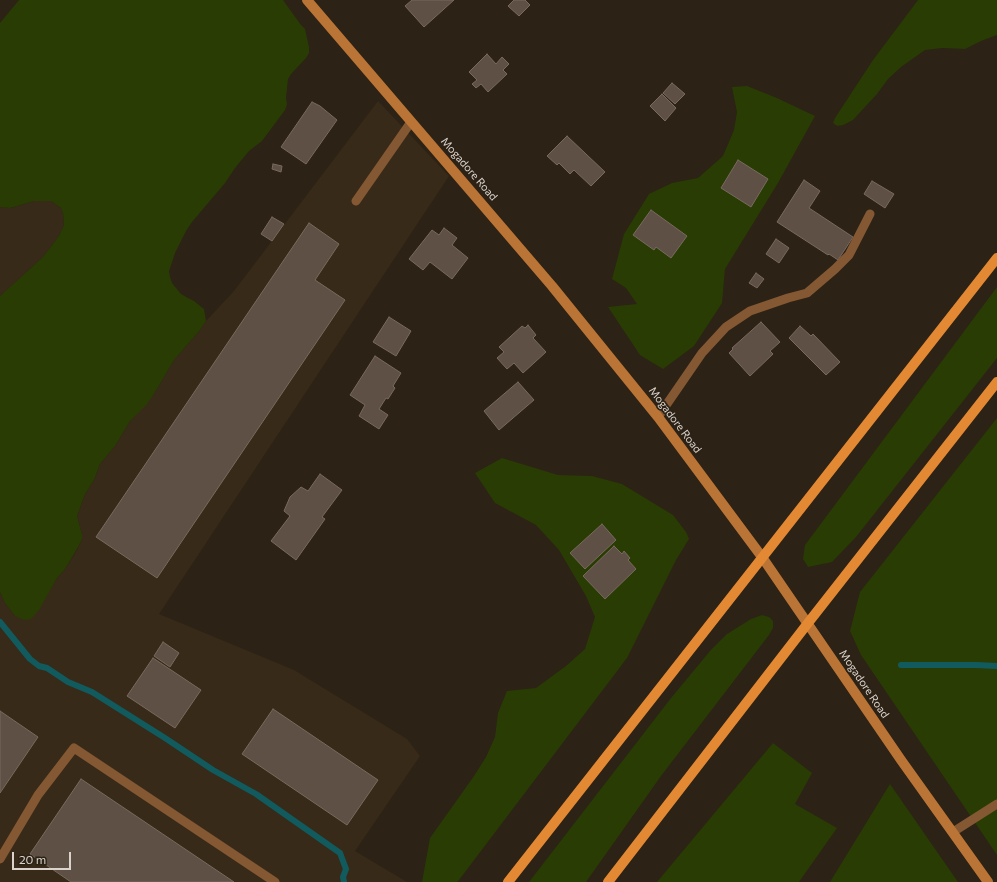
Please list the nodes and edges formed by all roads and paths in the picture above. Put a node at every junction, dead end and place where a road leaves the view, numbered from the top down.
1 (307, 0) edge
2 (411, 122) junction
3 (356, 201) dead end
4 (870, 214) dead end
5 (997, 258) edge
6 (997, 382) edge
7 (658, 417) junction
8 (762, 557) junction
9 (808, 623) junction
10 (997, 804) edge
11 (953, 832) junction
12 (0, 859) edge
13 (275, 882) edge
14 (508, 882) edge
15 (608, 882) edge
16 (988, 882) edge

1 - 2 street, Mogadore Road
2 - 3 lane
2 - 7 street, Mogadore Road
4 - 7 lane
5 - 8 main road
6 - 9 main road
7 - 8 street, Mogadore Road
8 - 9 street, Mogadore Road
8 - 14 main road
9 - 11 street, Mogadore Road
9 - 15 main road
10 - 11 lane
11 - 16 street, Mogadore Road
12 - 13 lane

